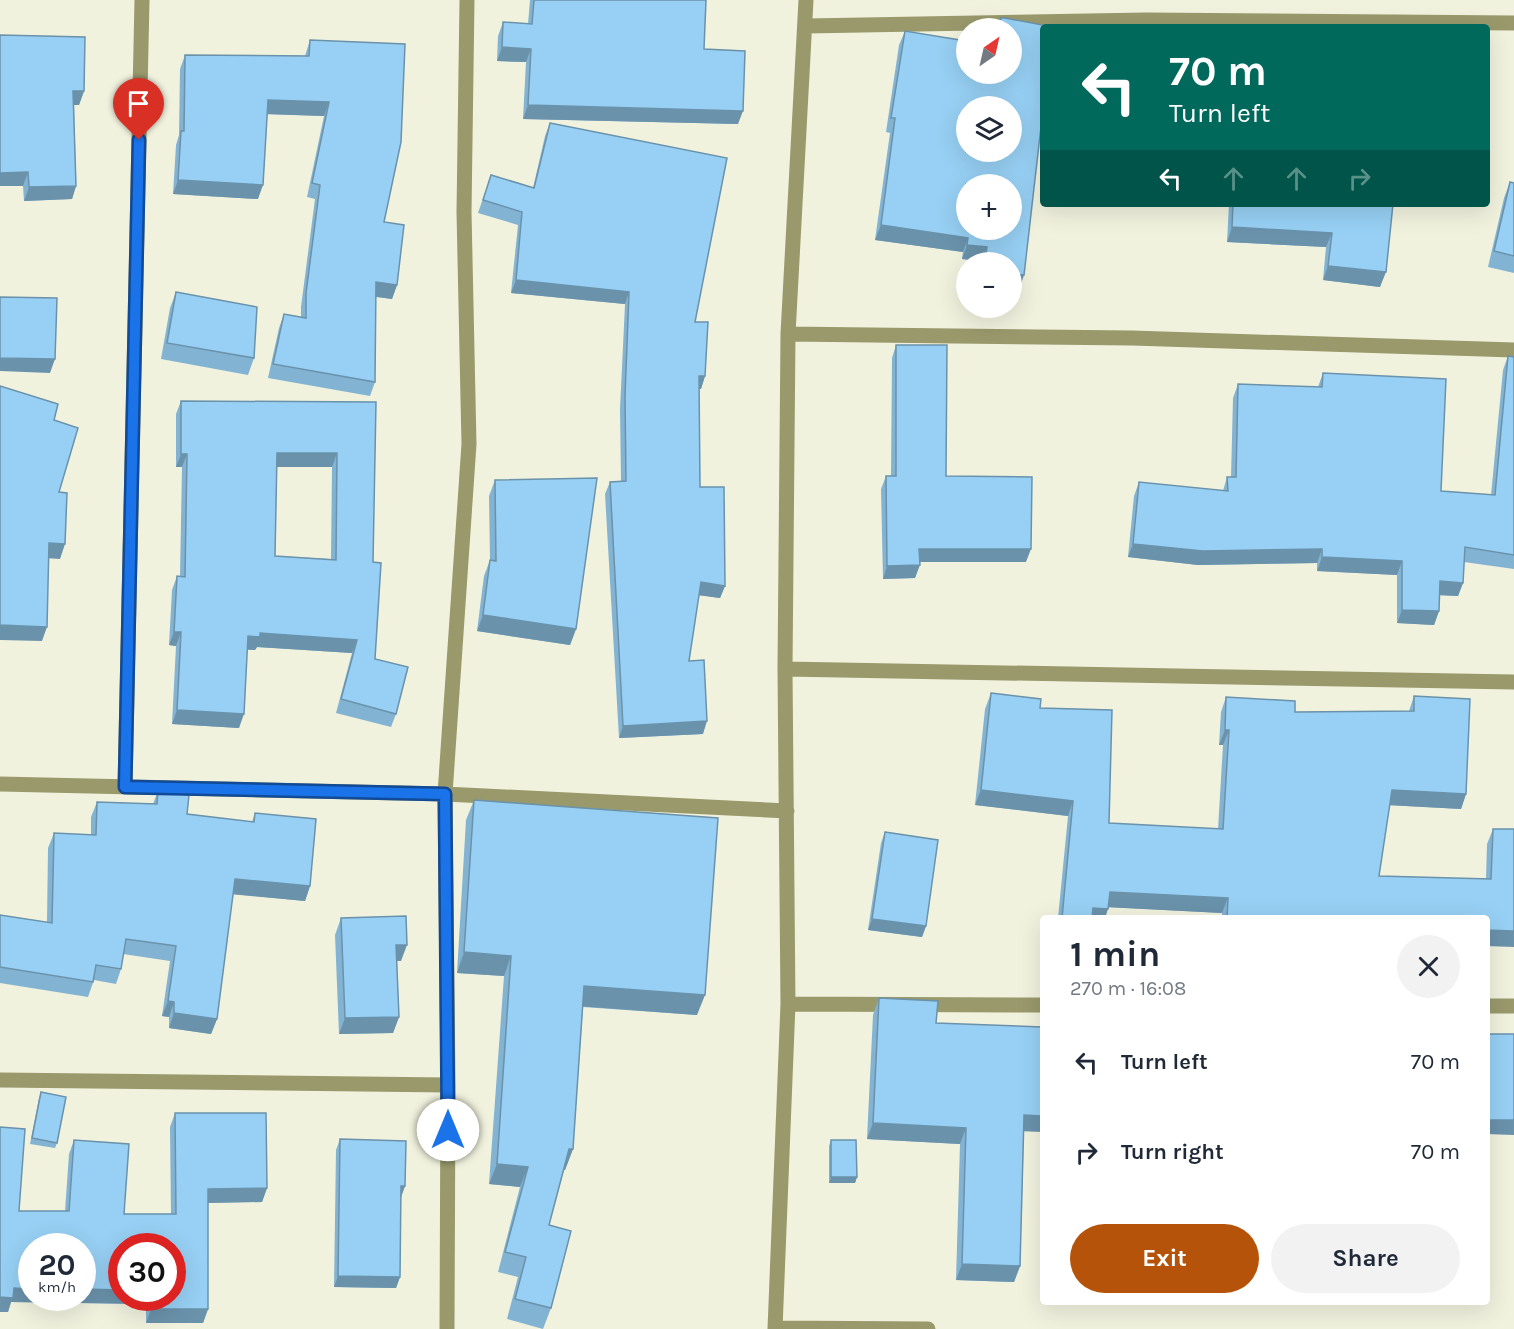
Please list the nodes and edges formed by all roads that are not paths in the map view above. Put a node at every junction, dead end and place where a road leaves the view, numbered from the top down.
1 (142, 0) edge
2 (467, 0) edge
3 (806, 0) edge
4 (1514, 23) edge
5 (806, 26) junction
6 (788, 334) junction
7 (1514, 350) edge
8 (785, 669) junction
9 (1514, 682) edge
10 (0, 784) edge
11 (125, 787) junction
12 (445, 794) junction
13 (787, 811) junction
14 (788, 1004) junction
15 (1040, 1005) edge
16 (1490, 1006) edge
17 (1514, 1006) edge
18 (0, 1080) edge
19 (448, 1085) junction
20 (447, 1329) edge
21 (775, 1329) edge
22 (928, 1329) edge

1 - 11 street
2 - 12 street
3 - 5 street
4 - 5 street
5 - 6 street
6 - 7 street
6 - 8 street
8 - 9 street
8 - 13 street
10 - 11 street
11 - 12 street
12 - 13 street
12 - 19 street
13 - 14 street
14 - 15 street
14 - 21 street
16 - 17 street
18 - 19 street
19 - 20 street
21 - 22 street

